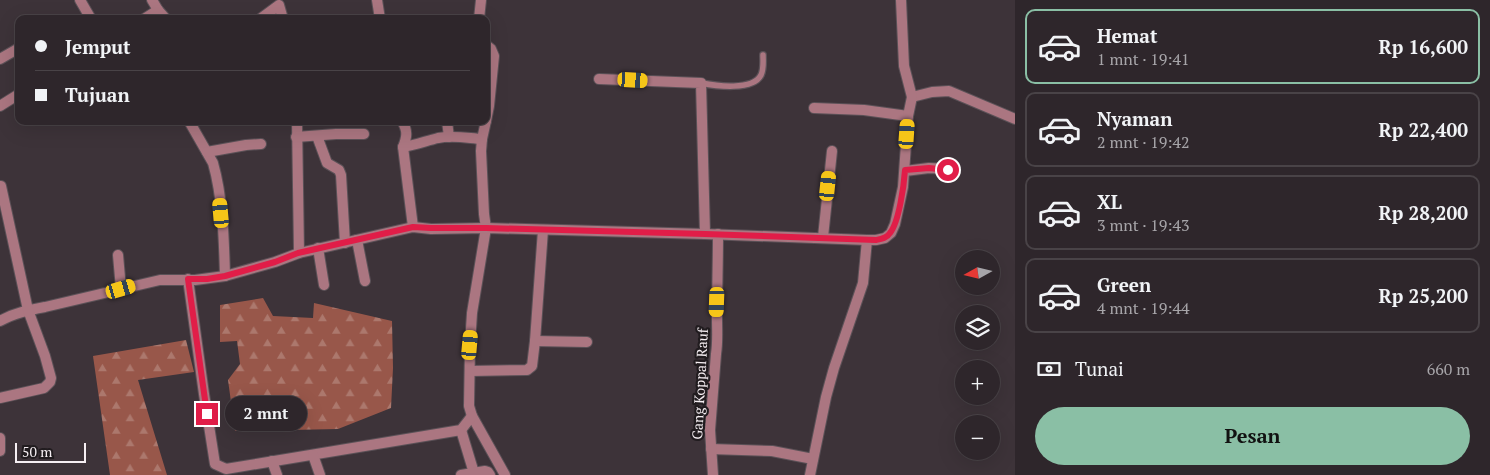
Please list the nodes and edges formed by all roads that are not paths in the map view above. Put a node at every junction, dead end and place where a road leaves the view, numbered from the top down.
1 (80, 0) edge
2 (152, 0) edge
3 (377, 0) edge
4 (481, 0) edge
5 (901, 0) edge
6 (282, 2) edge
7 (158, 10) junction
8 (89, 15) edge
9 (150, 15) edge
10 (162, 15) edge
11 (265, 15) edge
12 (283, 15) edge
13 (379, 15) edge
14 (479, 15) edge
15 (490, 48) edge
16 (15, 50) edge
17 (763, 55) dead end
18 (0, 59) edge
19 (599, 79) dead end
20 (701, 83) junction
21 (490, 96) edge
22 (15, 97) edge
23 (912, 97) junction
24 (0, 106) edge
25 (814, 108) dead end
26 (908, 116) junction
27 (1015, 119) edge
28 (191, 125) edge
29 (296, 125) edge
30 (404, 125) edge
31 (448, 125) edge
32 (485, 125) edge
33 (364, 134) dead end
34 (317, 136) junction
35 (296, 137) junction
36 (449, 137) junction
37 (482, 139) junction
38 (261, 144) dead end
39 (403, 147) junction
40 (832, 151) dead end
41 (207, 152) junction
42 (905, 170) junction
43 (948, 170) dead end
44 (0, 186) edge
45 (413, 227) junction
46 (486, 228) junction
47 (543, 230) junction
48 (705, 234) junction
49 (718, 234) junction
50 (823, 238) junction
51 (356, 240) junction
52 (867, 240) junction
53 (345, 243) junction
54 (318, 248) junction
55 (298, 253) junction
56 (118, 255) dead end
57 (225, 276) junction
58 (188, 279) junction
59 (365, 281) dead end
60 (324, 285) dead end
61 (121, 289) junction
62 (28, 310) junction
63 (0, 320) edge
64 (536, 341) junction
65 (587, 342) dead end
66 (470, 371) junction
67 (0, 398) edge
68 (472, 416) junction
69 (461, 430) junction
70 (0, 438) edge
71 (711, 449) junction
72 (0, 451) edge
73 (313, 455) junction
74 (813, 459) junction
75 (272, 461) junction
76 (215, 464) junction
77 (227, 472) edge
78 (474, 473) junction
79 (216, 475) edge
80 (277, 475) edge
81 (320, 475) edge
82 (461, 475) edge
83 (490, 475) edge
84 (505, 475) edge
85 (713, 475) edge
86 (810, 475) edge

1 - 8 street
2 - 7 street
3 - 13 street
4 - 14 street
5 - 23 street
6 - 11 street
6 - 12 street
7 - 9 street
7 - 10 street
15 - 21 street
16 - 18 street
17 - 20 lane
19 - 20 street
20 - 48 street
22 - 24 street
23 - 26 street
23 - 27 street
25 - 26 street
26 - 42 street
28 - 41 street
29 - 35 street
30 - 39 street
31 - 36 street
32 - 37 street
33 - 34 street
34 - 35 street
34 - 53 street
35 - 55 street
36 - 37 street
36 - 39 street
37 - 46 street
38 - 41 street
39 - 45 street
40 - 50 street
41 - 57 street
42 - 43 street
42 - 52 street
44 - 62 street
45 - 46 street
45 - 51 street
46 - 47 street
46 - 66 street
47 - 48 street
47 - 64 street
48 - 49 street
49 - 50 street
49 - 71 street, Gang Koppal Rauf
50 - 52 street
51 - 53 street
51 - 59 street
52 - 74 street
53 - 54 street
54 - 55 street
54 - 60 street
55 - 57 street
56 - 61 street
57 - 58 street
58 - 61 street
58 - 76 street
61 - 62 street
62 - 63 street
62 - 67 street
64 - 65 street
64 - 66 street
66 - 68 street
68 - 69 street
68 - 84 street
69 - 73 street
69 - 78 street
70 - 72 street
71 - 74 street
71 - 85 street, Gang Koppal Rauf
73 - 75 street
73 - 81 street
74 - 86 street
75 - 77 street
75 - 80 street
76 - 77 street
76 - 79 street
78 - 82 street
78 - 83 street

